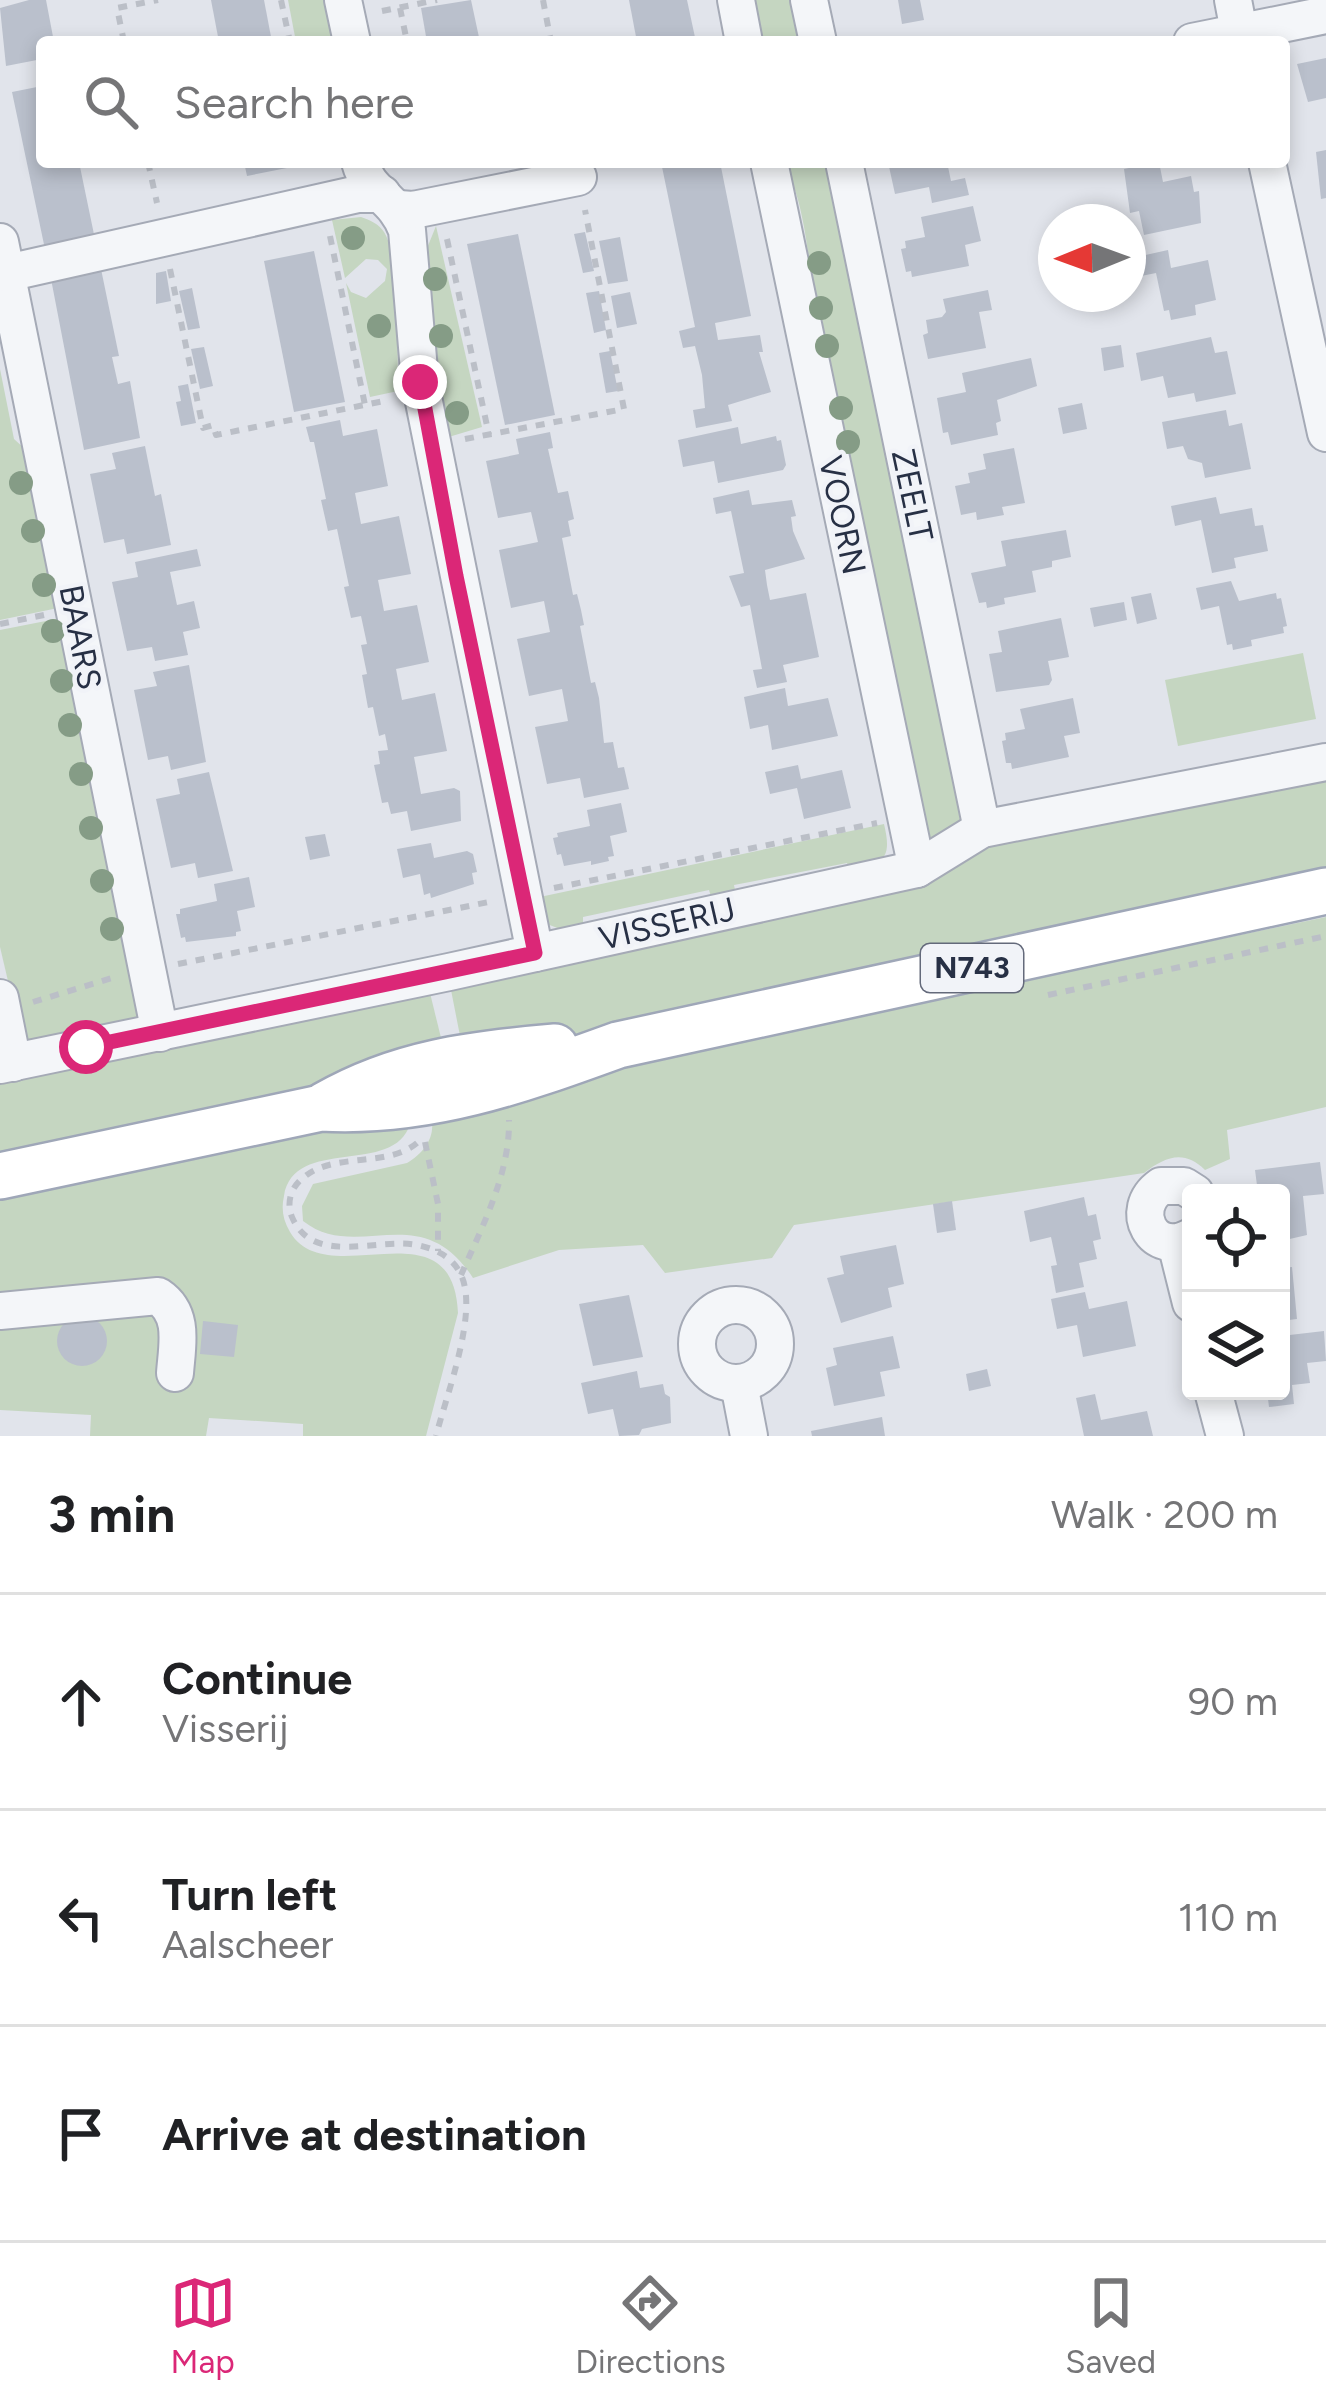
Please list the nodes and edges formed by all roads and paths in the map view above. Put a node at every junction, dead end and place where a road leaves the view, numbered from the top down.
1 (158, 0) edge
2 (281, 0) edge
3 (437, 0) edge
4 (543, 0) edge
5 (736, 0) edge
6 (809, 0) edge
7 (400, 8) junction
8 (1326, 15) edge
9 (347, 20) edge
10 (1238, 25) edge
11 (123, 36) edge
12 (289, 36) edge
13 (406, 36) edge
14 (550, 36) edge
15 (743, 36) edge
16 (817, 36) edge
17 (1208, 36) edge
18 (149, 168) edge
19 (362, 168) edge
20 (770, 168) edge
21 (845, 168) edge
22 (1269, 168) edge
23 (578, 177) joint
24 (323, 202) junction
25 (391, 202) junction
26 (440, 205) junction
27 (163, 236) junction
28 (3, 258) edge
29 (422, 393) junction
30 (365, 404) junction
31 (1326, 433) edge
32 (489, 435) junction
33 (432, 446) junction
34 (1326, 762) edge
35 (906, 817) junction
36 (982, 829) junction
37 (917, 869) junction
38 (1326, 891) edge
39 (522, 895) junction
40 (1326, 936) edge
41 (535, 953) junction
42 (148, 970) junction
43 (1043, 996) dead end
44 (1, 1004) edge
45 (160, 1033) junction
46 (7, 1064) edge
47 (508, 1112) dead end
48 (0, 1176) edge
49 (1182, 1186) edge
50 (1182, 1240) edge
51 (438, 1251) junction
52 (461, 1275) junction
53 (0, 1311) edge
54 (175, 1373) dead end
55 (739, 1384) dead end
56 (1216, 1400) edge
57 (436, 1436) edge
58 (749, 1436) edge
59 (1225, 1436) edge

1 - 11 path
2 - 12 path
3 - 7 path
4 - 14 path
5 - 15 street
6 - 16 street
7 - 9 path
7 - 13 path
8 - 10 street
10 - 17 street
18 - 27 path
19 - 25 street
20 - 35 street, VOORN
21 - 36 street, ZEELT
22 - 31 street
23 - 26 street
23 - 32 path
24 - 25 street
24 - 27 street
24 - 30 path
25 - 26 street
25 - 29 street
26 - 32 path
27 - 28 street
27 - 30 path
28 - 42 street, BAARS
29 - 30 path
29 - 33 street
32 - 33 path
33 - 39 street
34 - 36 street, VISSERIJ
35 - 37 street, VOORN
35 - 39 path
36 - 37 street, VISSERIJ
37 - 41 street, VISSERIJ
38 - 48 main road, N743
39 - 41 street
39 - 42 path
40 - 43 path
41 - 45 street, VISSERIJ
42 - 44 path
42 - 45 street, BAARS
44 - 46 street
45 - 46 street, VISSERIJ
47 - 52 path
49 - 50 street
51 - 51 path
51 - 52 path
52 - 57 path
53 - 54 street
55 - 58 street
56 - 59 street

